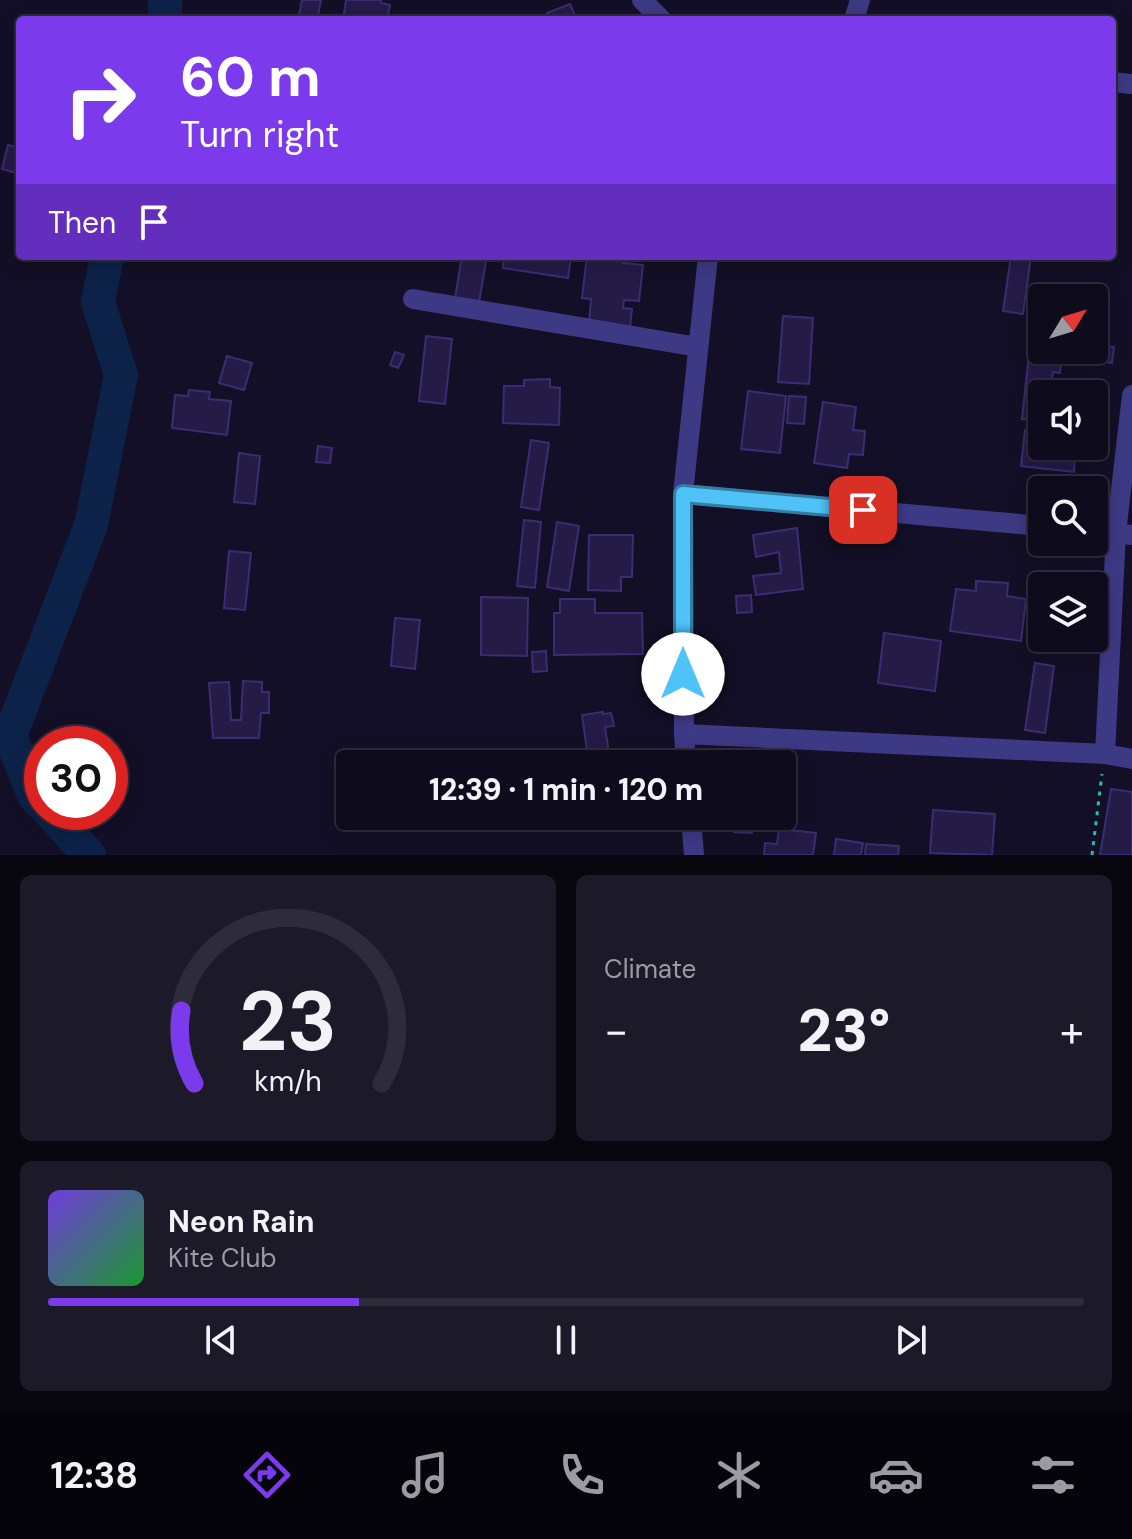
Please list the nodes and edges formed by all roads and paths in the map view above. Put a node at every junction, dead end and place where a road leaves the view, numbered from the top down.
1 (642, 0) edge
2 (658, 16) edge
3 (708, 260) edge
4 (413, 299) dead end
5 (698, 347) junction
6 (1132, 395) edge
7 (683, 494) junction
8 (1028, 525) edge
9 (1124, 534) edge
10 (684, 734) junction
11 (685, 750) edge
12 (1105, 754) junction
13 (1132, 759) edge
14 (692, 830) edge
15 (694, 855) edge
16 (1092, 855) edge

1 - 2 street
3 - 5 street
4 - 5 street
5 - 7 street
6 - 9 street
7 - 8 street
7 - 10 street
9 - 12 street
10 - 11 street
10 - 12 street
12 - 13 street
12 - 16 path
14 - 15 street

